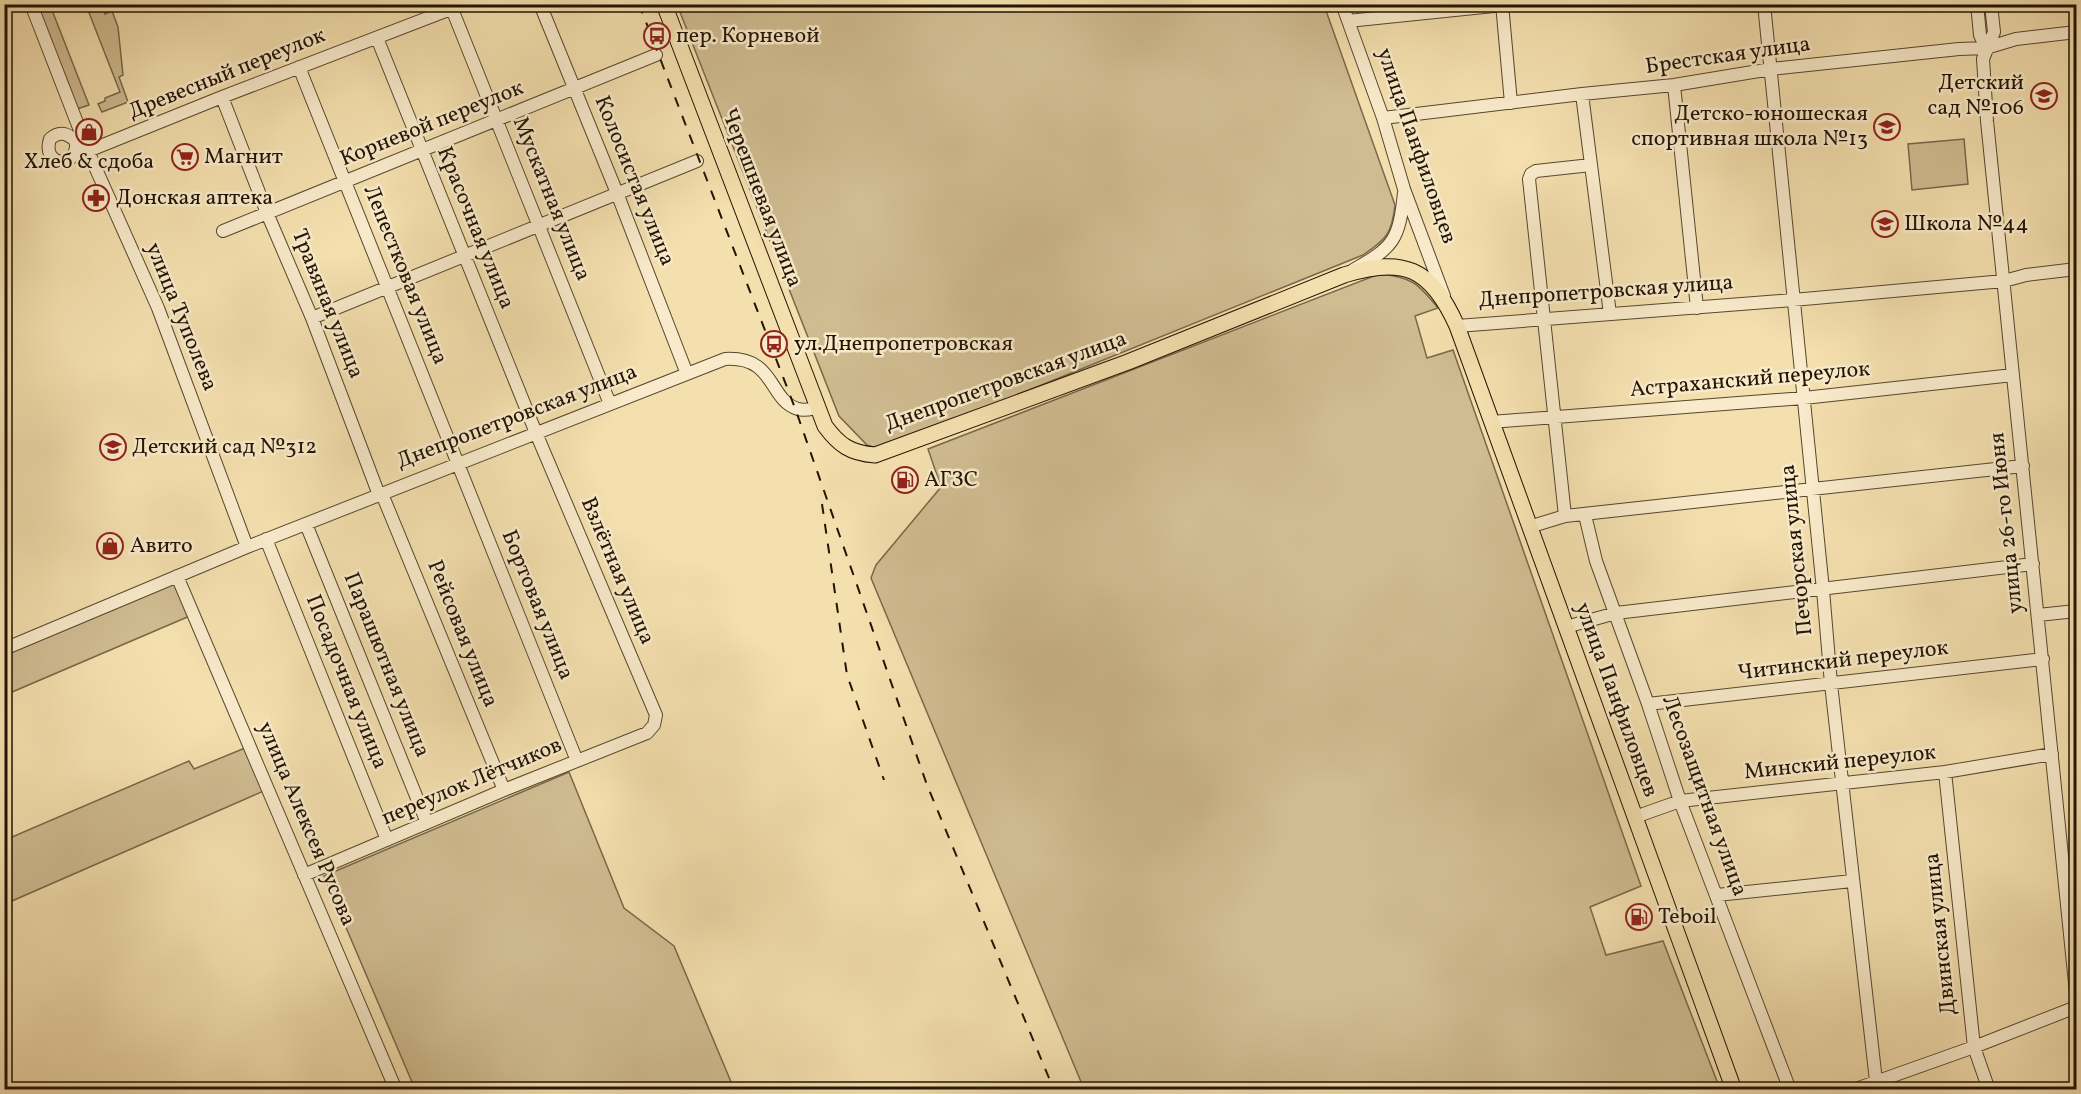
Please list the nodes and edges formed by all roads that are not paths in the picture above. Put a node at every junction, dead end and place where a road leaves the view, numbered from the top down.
1 (31, 4) edge
2 (540, 4) edge
3 (664, 4) edge
4 (1342, 4) edge
5 (1764, 4) edge
6 (1977, 4) edge
7 (1992, 4) edge
8 (1506, 5) edge
9 (458, 7) edge
10 (433, 10) edge
11 (1348, 21) junction
12 (2076, 32) edge
13 (377, 38) junction
14 (1986, 48) junction
15 (656, 55) dead end
16 (299, 67) junction
17 (1771, 69) junction
18 (1674, 85) junction
19 (574, 89) junction
20 (1582, 94) junction
21 (222, 97) junction
22 (1511, 103) junction
23 (1383, 118) junction
24 (497, 120) junction
25 (76, 142) dead end
26 (88, 151) junction
27 (421, 151) junction
28 (697, 161) dead end
29 (1591, 165) junction
30 (345, 182) junction
31 (1404, 189) junction
32 (617, 193) junction
33 (267, 213) junction
34 (539, 226) junction
35 (223, 231) dead end
36 (464, 256) junction
37 (2076, 269) edge
38 (1344, 275) junction
39 (2004, 281) junction
40 (388, 287) junction
41 (1793, 300) junction
42 (1446, 302) junction
43 (1697, 308) junction
44 (1610, 314) junction
45 (312, 318) junction
46 (1544, 320) junction
47 (1457, 326) junction
48 (687, 374) junction
49 (2013, 375) junction
50 (1804, 398) junction
51 (610, 404) junction
52 (817, 408) junction
53 (1556, 418) junction
54 (1491, 422) junction
55 (536, 433) junction
56 (457, 464) junction
57 (2022, 466) junction
58 (1812, 489) junction
59 (380, 494) junction
60 (1585, 514) junction
61 (1566, 516) junction
62 (306, 524) junction
63 (1529, 527) junction
64 (266, 539) junction
65 (247, 547) junction
66 (2033, 564) junction
67 (177, 576) junction
68 (1823, 590) junction
69 (2076, 611) edge
70 (1616, 613) junction
71 (2038, 615) junction
72 (1566, 627) junction
73 (4, 649) edge
74 (2043, 659) junction
75 (1831, 684) junction
76 (1648, 704) junction
77 (654, 725) joint
78 (2052, 754) junction
79 (577, 761) junction
80 (1945, 772) junction
81 (1843, 784) junction
82 (504, 790) junction
83 (1680, 801) junction
84 (1635, 818) junction
85 (427, 823) junction
86 (387, 840) junction
87 (304, 875) junction
88 (1852, 881) junction
89 (1717, 895) junction
90 (2076, 993) edge
91 (2076, 1007) edge
92 (1974, 1047) junction
93 (1878, 1085) edge
94 (396, 1089) edge
95 (1734, 1089) edge
96 (1790, 1089) edge
97 (1853, 1089) edge
98 (1989, 1089) edge

1 - 26 street, улица Туполева
2 - 19 street, Колосистая улица
3 - 52 main road, Черешневая улица
4 - 11 street, улица Панфиловцев
5 - 17 street, Печорская улица
6 - 14 street, улица 26-го Июня
7 - 14 street, улица 26-го Июня
8 - 11 street
8 - 22 street
9 - 10 street, Древесный переулок
9 - 24 street, Мускатная улица
10 - 13 street, Древесный переулок
11 - 23 street, улица Панфиловцев
12 - 14 street, Брестская улица
13 - 16 street, Древесный переулок
13 - 27 street, Красочная улица
14 - 17 street, Брестская улица
14 - 39 street, улица 26-го Июня
15 - 19 street, Корневой переулок
16 - 21 street, Древесный переулок
16 - 30 street, Лепестковая улица
17 - 18 street, Брестская улица
17 - 41 street, Печорская улица
18 - 20 street, Брестская улица
18 - 43 street
19 - 24 street, Корневой переулок
19 - 32 street, Колосистая улица
20 - 22 street, Брестская улица
20 - 29 street
21 - 26 street, Древесный переулок
21 - 33 street, Травяная улица
22 - 23 street, Брестская улица
23 - 31 street, улица Панфиловцев
24 - 27 street, Корневой переулок
24 - 34 street, Мускатная улица
25 - 26 street
26 - 65 street, улица Туполева
27 - 30 street, Корневой переулок
27 - 36 street, Красочная улица
28 - 32 street
29 - 44 street
29 - 46 street
30 - 33 street, Корневой переулок
30 - 40 street, Лепестковая улица
31 - 38 street
31 - 42 street, улица Панфиловцев
32 - 34 street
32 - 48 street, Колосистая улица
33 - 35 street, Корневой переулок
33 - 45 street, Травяная улица
34 - 36 street
34 - 51 street, Мускатная улица
36 - 40 street
36 - 55 street, Красочная улица
37 - 39 street, Днепропетровская улица
38 - 42 main road, Днепропетровская улица
38 - 52 main road, Днепропетровская улица
39 - 41 street, Днепропетровская улица
39 - 49 street, улица 26-го Июня
40 - 45 street
40 - 56 street, Лепестковая улица
41 - 43 street, Днепропетровская улица
41 - 50 street, Печорская улица
42 - 47 main road, Днепропетровская улица
43 - 44 street, Днепропетровская улица
44 - 46 street, Днепропетровская улица
45 - 59 street, Травяная улица
46 - 47 street, Днепропетровская улица
46 - 53 street
47 - 54 main road, улица Панфиловцев
48 - 51 street, Днепропетровская улица
48 - 52 street, Днепропетровская улица
49 - 50 street, Астраханский переулок
49 - 57 street, улица 26-го Июня
50 - 53 street, Астраханский переулок
50 - 58 street, Печорская улица
51 - 55 street, Днепропетровская улица
53 - 54 street, Астраханский переулок
53 - 61 street
54 - 63 main road, улица Панфиловцев
55 - 56 street, Днепропетровская улица
55 - 77 street, Взлётная улица
56 - 59 street, Днепропетровская улица
56 - 79 street, Бортовая улица
57 - 58 street
57 - 66 street, улица 26-го Июня
58 - 60 street
58 - 68 street, Печорская улица
59 - 62 street, Днепропетровская улица
59 - 82 street, Рейсовая улица
60 - 61 street
60 - 70 street, Лесозащитная улица
61 - 63 street
62 - 64 street, Днепропетровская улица
62 - 85 street, Парашютная улица
63 - 72 main road, улица Панфиловцев
64 - 65 street, Днепропетровская улица
64 - 86 street, Посадочная улица
65 - 67 street, Днепропетровская улица
66 - 68 street
66 - 71 street, улица 26-го Июня
67 - 73 street, Днепропетровская улица
67 - 87 street, улица Алексея Русова
68 - 70 street
68 - 75 street, Печорская улица
69 - 71 street
70 - 72 street
70 - 76 street, Лесозащитная улица
71 - 74 street, улица 26-го Июня
72 - 84 main road, улица Панфиловцев
74 - 75 street, Читинский переулок
74 - 78 street, улица 26-го Июня
75 - 76 street, Читинский переулок
75 - 81 street, Печорская улица
76 - 83 street, Лесозащитная улица
77 - 79 street, переулок Лётчиков
78 - 80 street, Минский переулок
78 - 90 street, улица 26-го Июня
79 - 82 street, переулок Лётчиков
80 - 81 street, Минский переулок
80 - 92 street, Двинская улица
81 - 83 street, Минский переулок
81 - 88 street, Печорская улица
82 - 85 street, переулок Лётчиков
83 - 84 street, Минский переулок
83 - 89 street, Лесозащитная улица
84 - 95 main road, улица Панфиловцев
85 - 86 street, переулок Лётчиков
86 - 87 street, переулок Лётчиков
87 - 94 street, улица Алексея Русова
88 - 89 street
88 - 93 street, Печорская улица
89 - 96 street, Лесозащитная улица
91 - 92 street
92 - 93 street
92 - 98 street, Двинская улица
93 - 97 street

